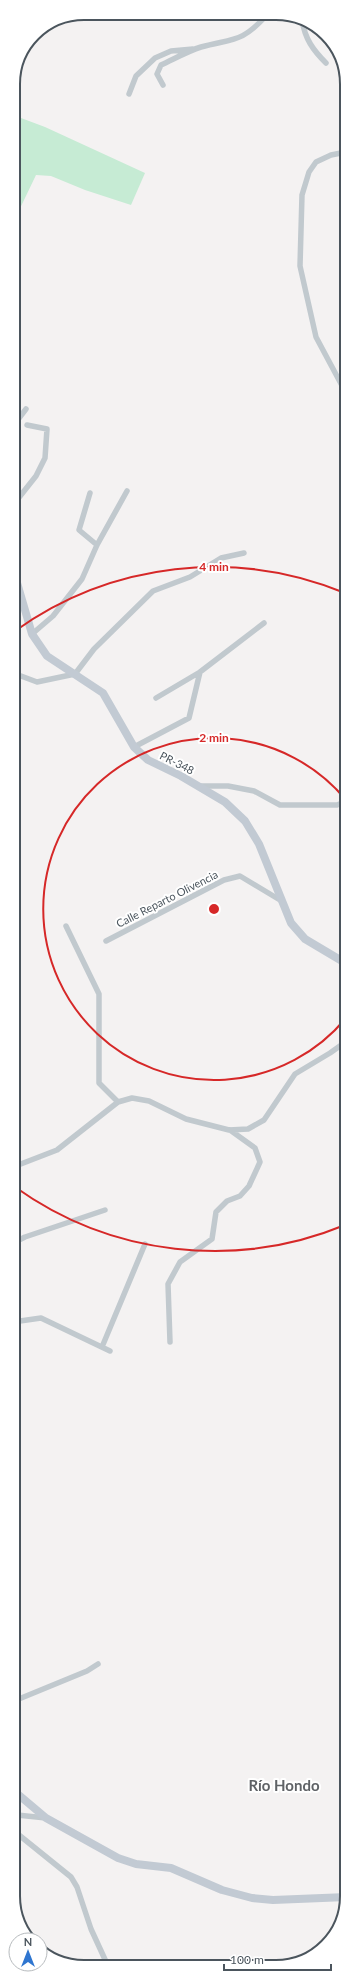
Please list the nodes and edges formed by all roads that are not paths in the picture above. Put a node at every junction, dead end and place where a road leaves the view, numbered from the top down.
1 (262, 20) edge
2 (303, 26) edge
3 (200, 48) junction
4 (326, 63) dead end
5 (163, 85) dead end
6 (129, 94) dead end
7 (340, 153) edge
8 (340, 383) edge
9 (26, 409) dead end
10 (20, 417) edge
11 (27, 425) dead end
12 (127, 491) dead end
13 (90, 493) dead end
14 (20, 496) edge
15 (97, 545) junction
16 (244, 553) dead end
17 (20, 593) edge
18 (264, 624) dead end
19 (32, 634) junction
20 (200, 672) junction
21 (75, 674) junction
22 (20, 676) edge
23 (156, 698) dead end
24 (134, 747) junction
25 (199, 786) junction
26 (340, 804) edge
27 (280, 900) junction
28 (66, 926) dead end
29 (106, 941) dead end
30 (340, 960) edge
31 (340, 1046) edge
32 (118, 1102) junction
33 (229, 1130) junction
34 (20, 1164) edge
35 (105, 1210) dead end
36 (20, 1240) edge
37 (145, 1244) dead end
38 (20, 1321) edge
39 (170, 1342) dead end
40 (102, 1347) junction
41 (110, 1351) dead end
42 (98, 1664) dead end
43 (20, 1699) edge
44 (20, 1796) edge
45 (20, 1815) edge
46 (46, 1818) junction
47 (20, 1836) edge
48 (340, 1897) edge
49 (105, 1960) edge

1 - 3 street
2 - 4 street
3 - 5 street
3 - 6 street
7 - 8 street
9 - 10 street
11 - 14 street
12 - 15 street
13 - 15 street
15 - 19 street
16 - 21 street
17 - 19 street, PR-348 / PR-348
18 - 20 street
19 - 21 street, PR-348 / PR-348
20 - 23 street
20 - 24 street
21 - 22 street
21 - 24 street, PR-348 / PR-348
24 - 25 street, PR-348 / PR-348
25 - 26 street
25 - 27 street, PR-348 / PR-348
27 - 29 street, Calle Reparto Olivencia
27 - 30 street, PR-348 / PR-348
28 - 32 street
31 - 33 street
32 - 33 street
32 - 34 street
33 - 39 street
35 - 36 street
37 - 40 street
38 - 40 street
40 - 41 street
42 - 43 street
44 - 46 street
45 - 46 street
46 - 48 street
47 - 49 street

